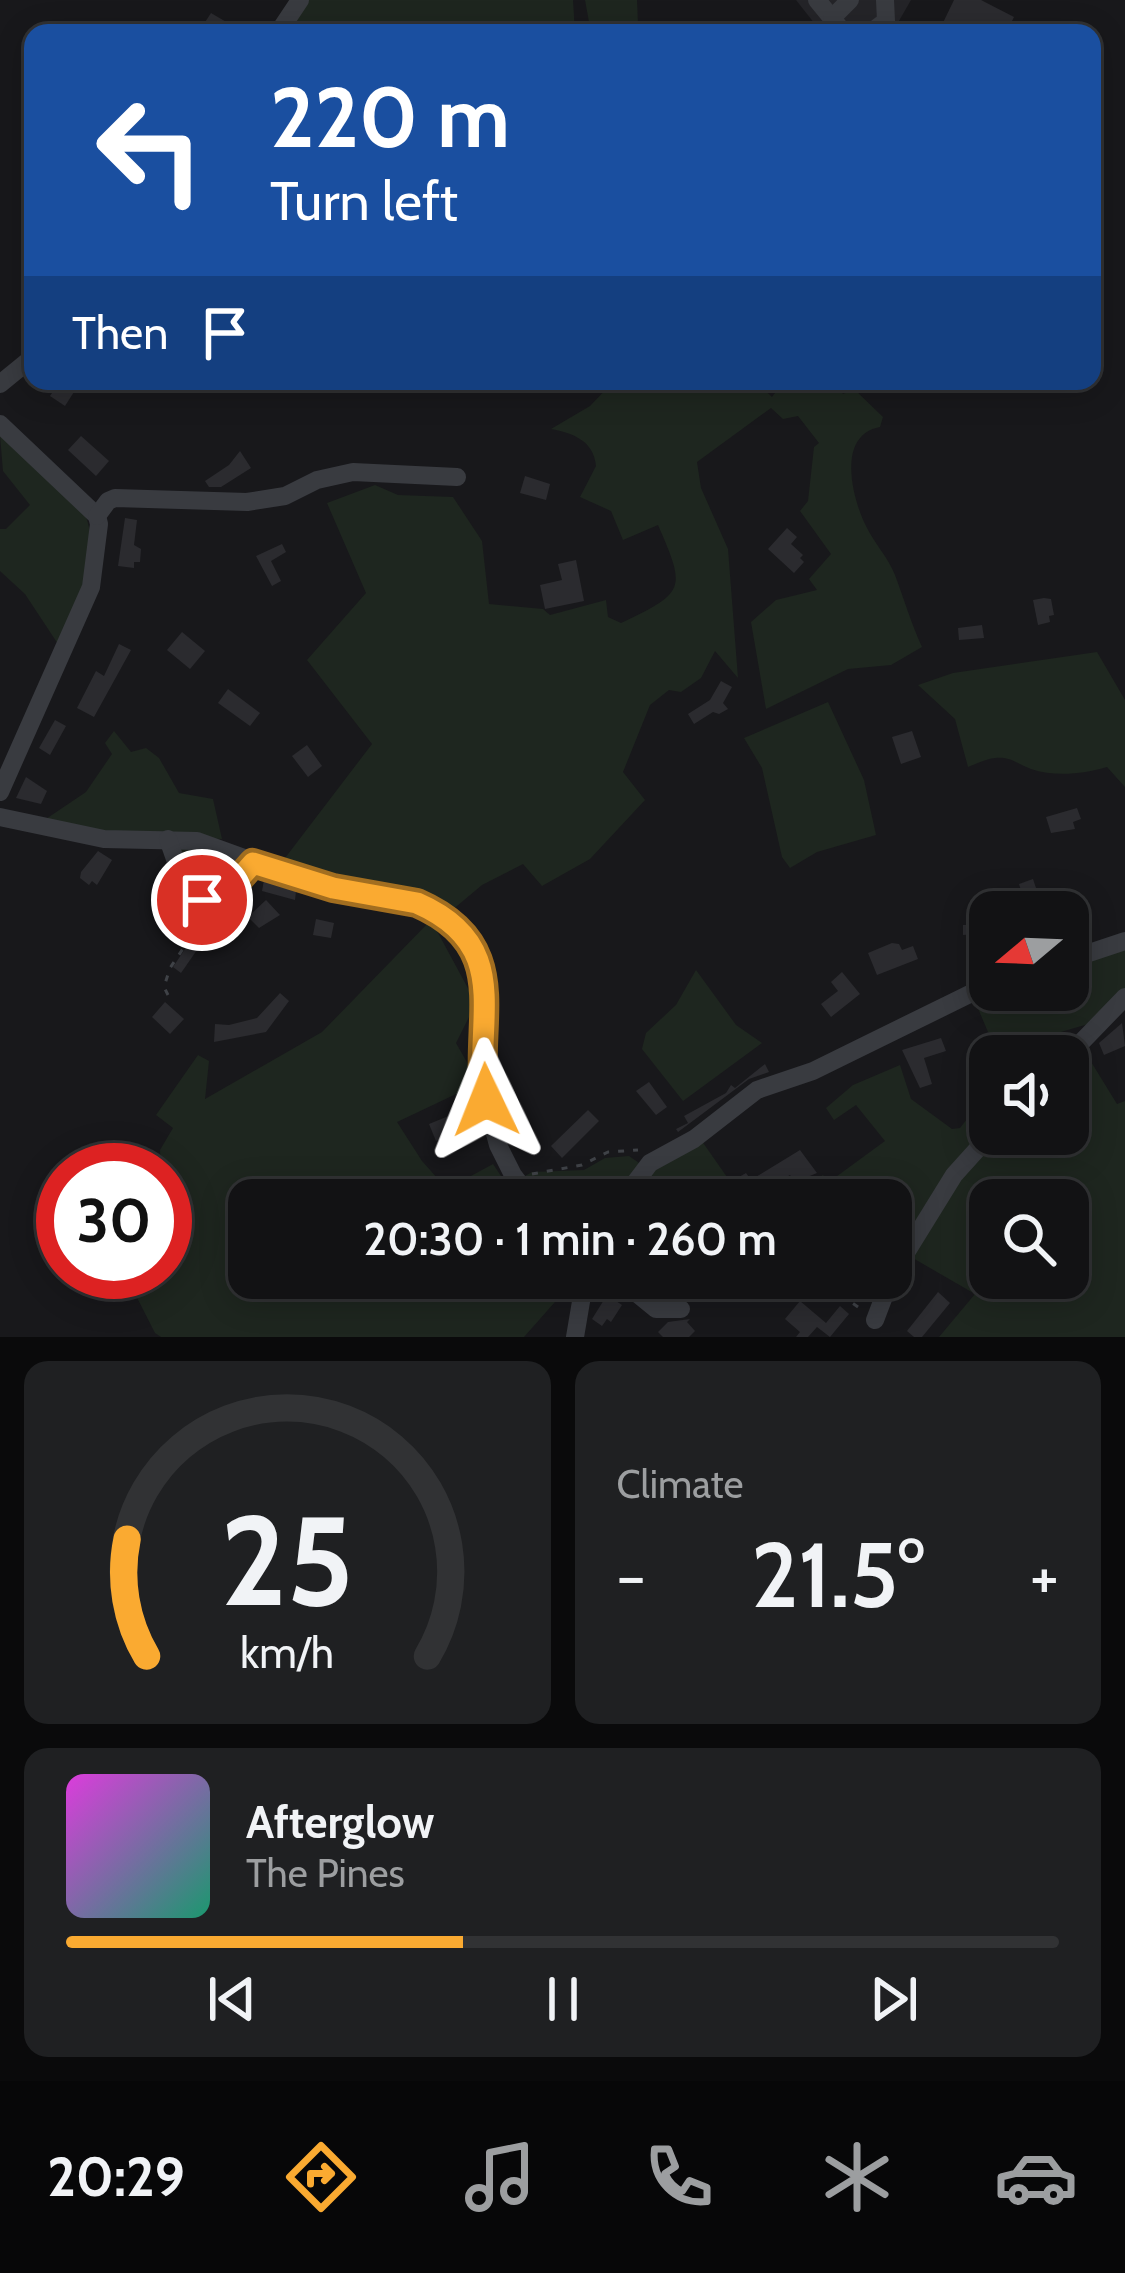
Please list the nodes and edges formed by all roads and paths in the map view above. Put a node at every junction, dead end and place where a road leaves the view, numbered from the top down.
1 (817, 0) edge
2 (837, 24) edge
3 (24, 364) edge
4 (0, 384) edge
5 (0, 424) edge
6 (457, 477) dead end
7 (98, 516) junction
8 (0, 792) edge
9 (0, 817) edge
10 (168, 839) junction
11 (253, 863) junction
12 (208, 902) junction
13 (1125, 941) edge
14 (1089, 953) edge
15 (168, 995) dead end
16 (969, 995) edge
17 (1125, 997) edge
18 (1088, 1035) edge
19 (972, 1155) edge
20 (656, 1159) junction
21 (518, 1179) edge
22 (530, 1179) edge
23 (639, 1179) edge
24 (912, 1244) edge
25 (581, 1299) edge
26 (644, 1299) edge
27 (690, 1299) edge
28 (846, 1299) edge
29 (883, 1299) edge
30 (681, 1309) joint
31 (875, 1320) joint
32 (575, 1337) edge

1 - 2 street
3 - 4 street
5 - 7 street
6 - 7 street
7 - 8 street
9 - 10 street
10 - 11 street
10 - 12 street
11 - 12 street
11 - 21 street
12 - 15 path
13 - 14 street
16 - 20 street
17 - 18 street
19 - 24 street
20 - 22 path
20 - 23 street
25 - 32 street
26 - 30 street
27 - 30 path
28 - 31 path
29 - 31 street

